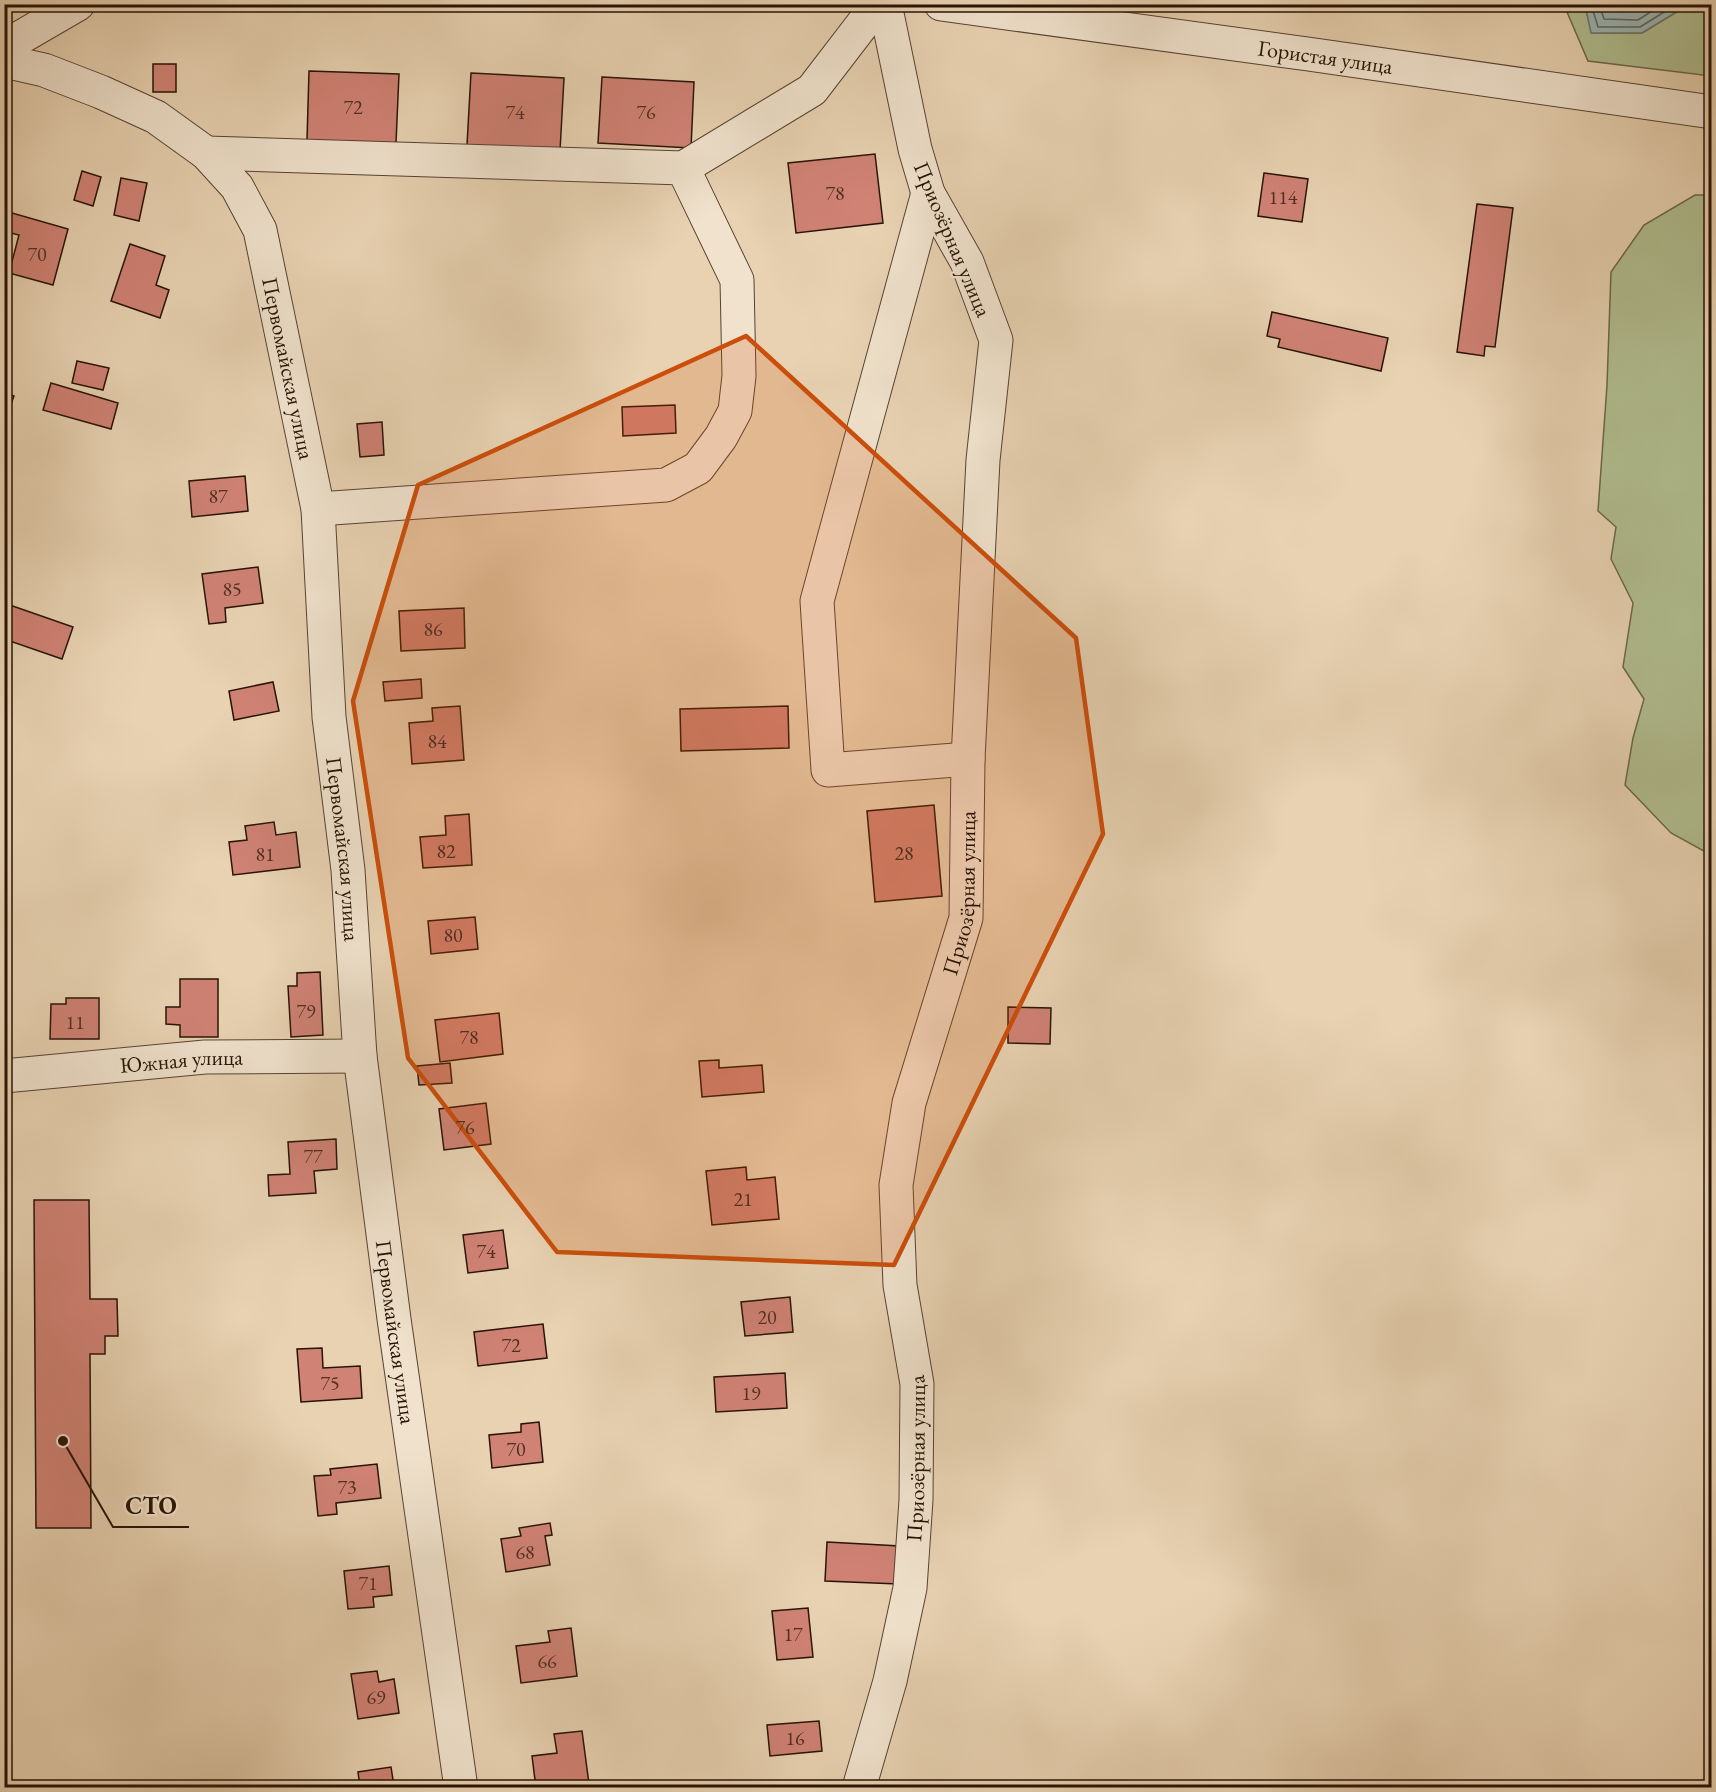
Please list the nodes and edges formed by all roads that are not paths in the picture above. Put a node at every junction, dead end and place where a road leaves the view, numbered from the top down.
1 (78, 4) edge
2 (878, 4) edge
3 (885, 4) edge
4 (940, 4) edge
5 (4, 47) edge
6 (4, 60) edge
7 (1712, 111) edge
8 (206, 153) junction
9 (683, 168) junction
10 (928, 193) junction
11 (318, 509) junction
12 (968, 759) junction
13 (360, 1056) junction
14 (4, 1076) edge
15 (461, 1788) edge
16 (859, 1788) edge

1 - 5 street
2 - 9 street
3 - 10 street, Приозёрная улица
4 - 7 street, Гористая улица
6 - 8 street, Первомайская улица
8 - 9 street
8 - 11 street, Первомайская улица
9 - 11 street
10 - 12 street, Приозёрная улица
10 - 12 street
11 - 13 street, Первомайская улица
12 - 16 street, Приозёрная улица
13 - 14 street, Южная улица
13 - 15 street, Первомайская улица

